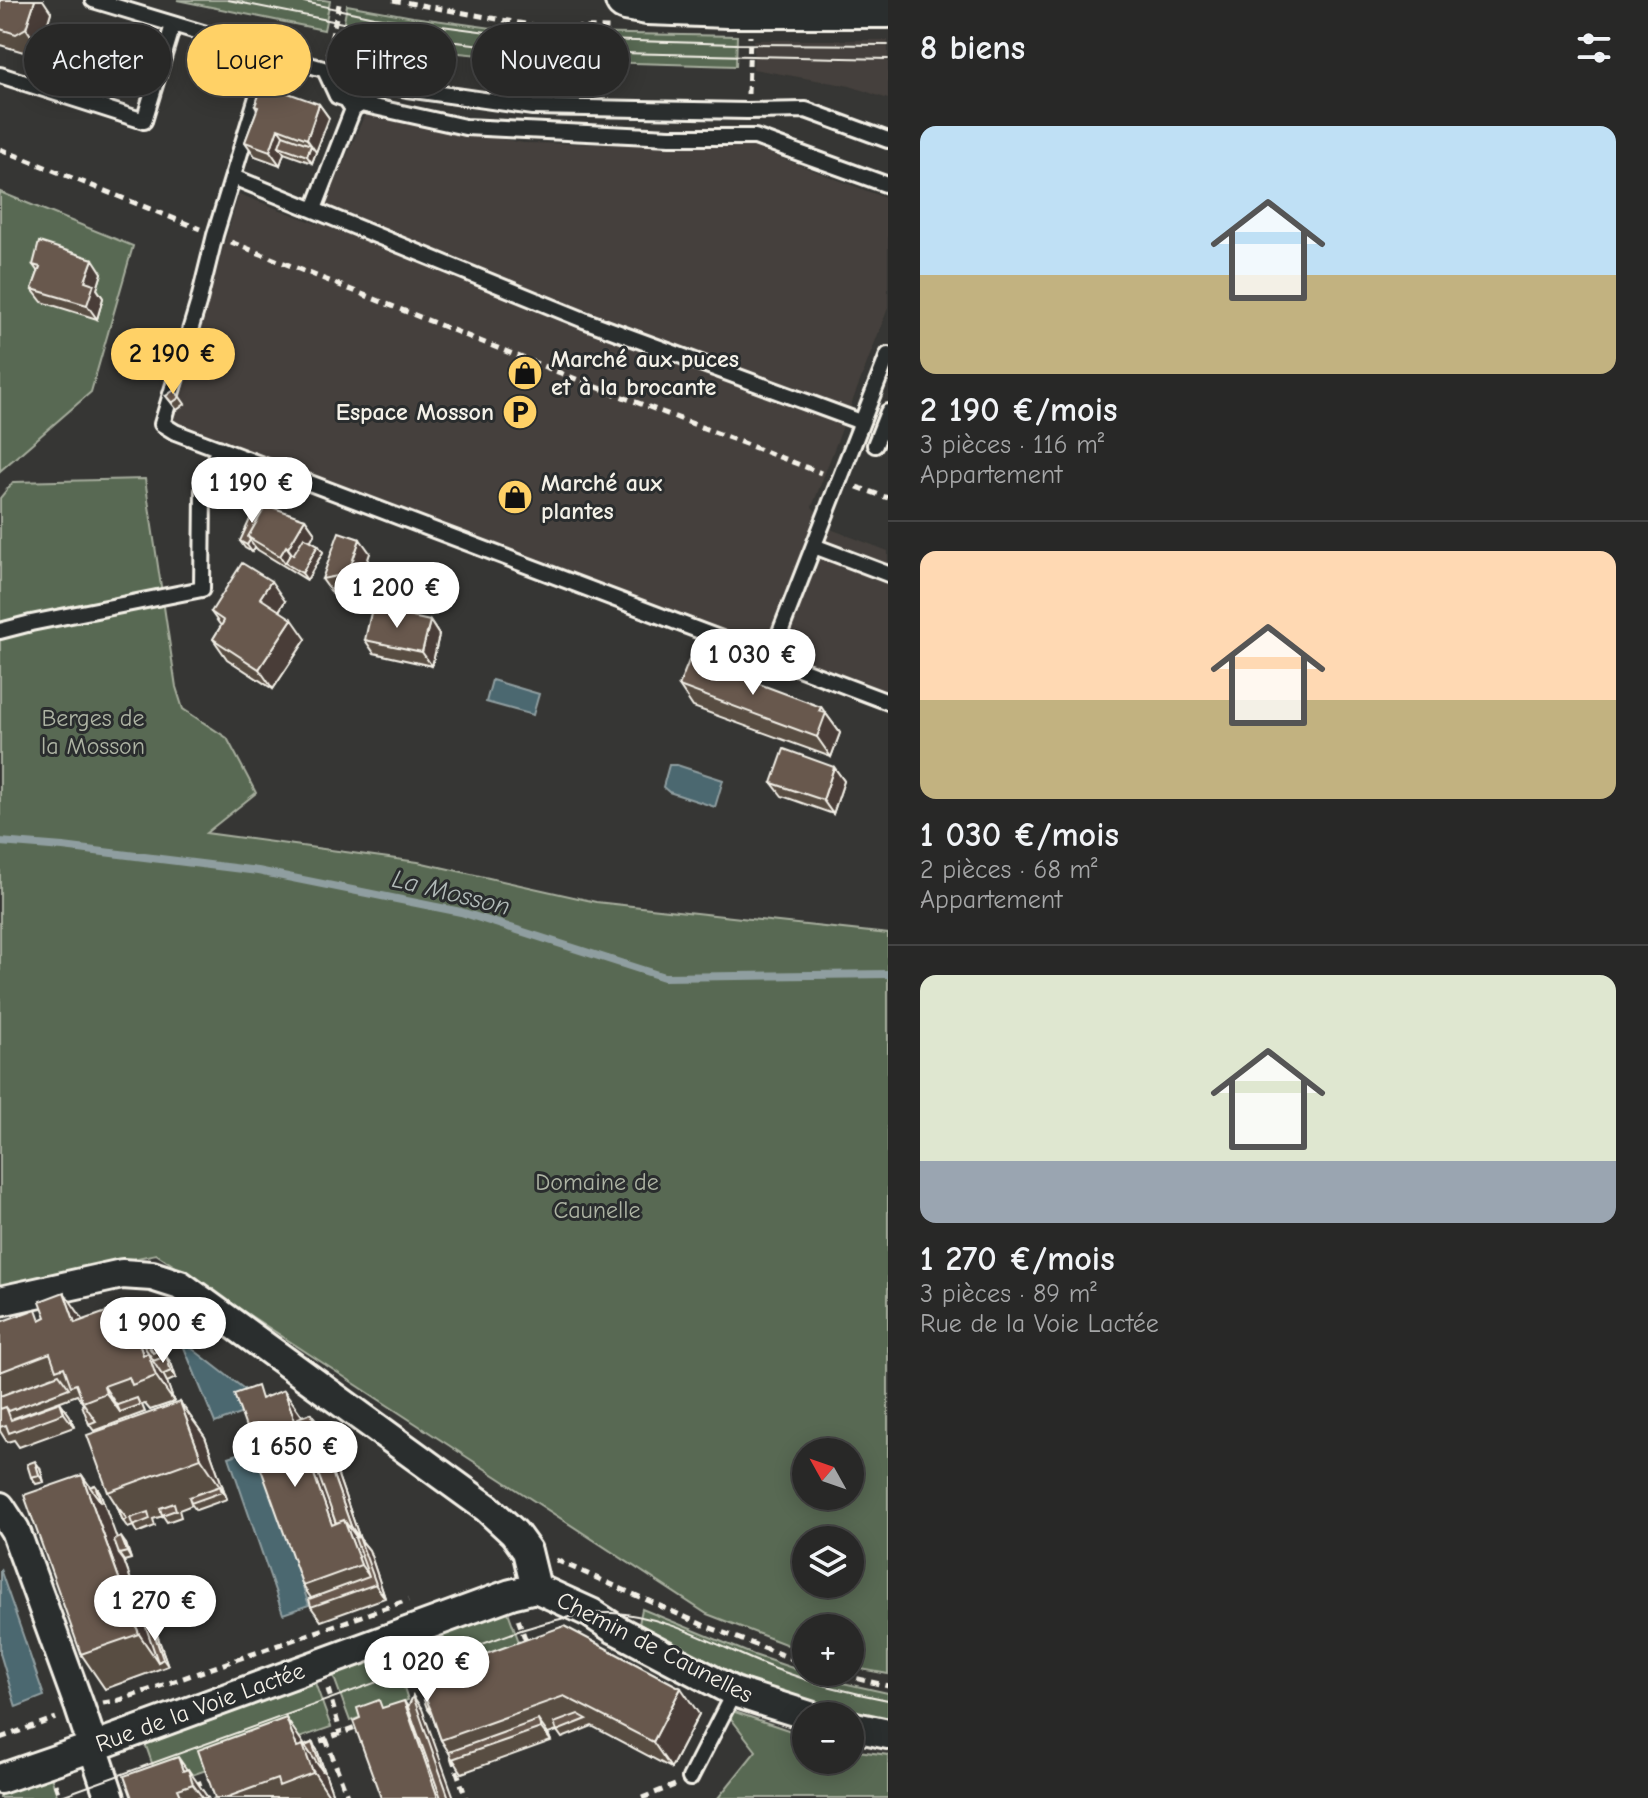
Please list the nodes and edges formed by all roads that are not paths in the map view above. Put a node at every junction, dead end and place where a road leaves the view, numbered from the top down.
1 (93, 0) edge
2 (888, 7) edge
3 (621, 14) edge
4 (173, 25) junction
5 (187, 29) edge
6 (311, 66) edge
7 (325, 70) junction
8 (0, 75) edge
9 (257, 96) edge
10 (353, 109) junction
11 (888, 140) edge
12 (233, 177) junction
13 (888, 185) edge
14 (314, 209) junction
15 (888, 355) edge
16 (888, 412) edge
17 (861, 422) junction
18 (875, 445) dead end
19 (219, 448) junction
20 (814, 546) junction
21 (888, 574) edge
22 (0, 631) edge
23 (770, 658) junction
24 (888, 702) edge
25 (0, 1301) edge
26 (0, 1507) edge
27 (533, 1575) junction
28 (734, 1692) junction
29 (792, 1710) edge
30 (864, 1729) edge
31 (888, 1734) edge
32 (93, 1747) junction
33 (690, 1778) dead end
34 (0, 1779) edge
35 (110, 1798) edge

1 - 4 lane
2 - 3 main road
4 - 5 lane
4 - 8 lane
6 - 7 lane
7 - 10 lane
7 - 11 lane
9 - 12 lane
10 - 13 lane
10 - 14 lane
12 - 14 lane
12 - 19 lane
14 - 17 lane
15 - 17 lane
16 - 18 lane
17 - 20 lane
19 - 22 lane
19 - 23 lane
20 - 21 lane
20 - 23 lane
23 - 24 lane
25 - 27 street
26 - 32 street
27 - 28 street, Chemin de Caunelles
27 - 32 street, Rue de la Voie Lactée
28 - 29 street, Chemin de Caunelles
28 - 33 lane
30 - 31 street
32 - 34 street, Rue de la Voie Lactée
32 - 35 street

